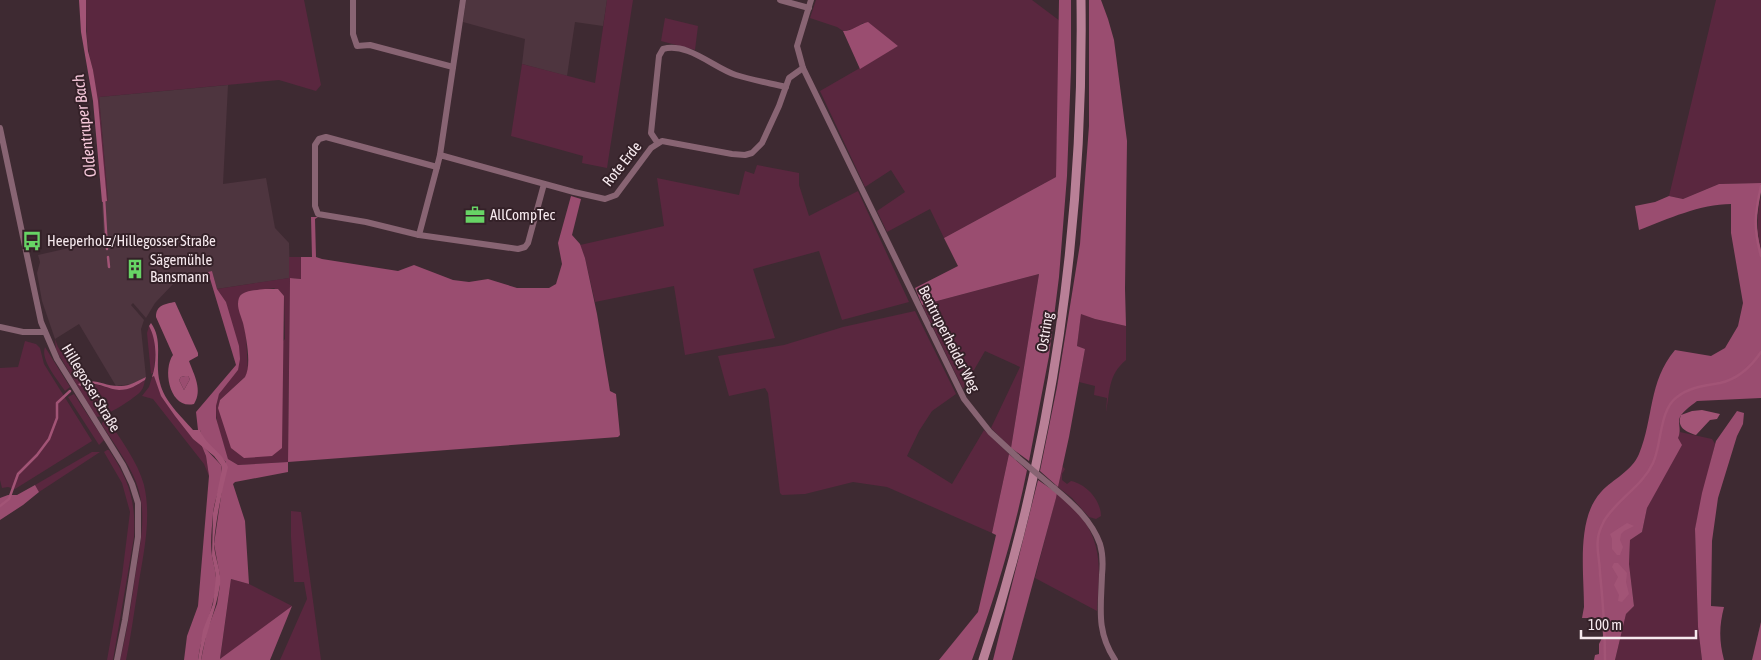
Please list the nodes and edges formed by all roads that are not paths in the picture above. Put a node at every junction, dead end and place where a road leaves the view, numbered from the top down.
1 (353, 0) edge
2 (463, 0) edge
3 (780, 0) edge
4 (812, 0) edge
5 (1080, 0) edge
6 (809, 8) junction
7 (452, 67) junction
8 (803, 68) junction
9 (786, 87) junction
10 (0, 128) edge
11 (657, 142) junction
12 (440, 155) junction
13 (437, 167) junction
14 (544, 184) junction
15 (418, 235) junction
16 (0, 327) edge
17 (45, 332) junction
18 (117, 660) edge
19 (983, 660) edge
20 (1115, 660) edge

1 - 7 street
2 - 7 street
3 - 6 street
4 - 6 street, Bentruperheider Weg
5 - 19 main road, Ostring
6 - 8 street, Bentruperheider Weg
7 - 12 street
8 - 9 street, Rote Erde
8 - 20 street, Bentruperheider Weg, bridge
9 - 11 street, Rote Erde
9 - 11 street
10 - 17 street, Hillegosser Straße
11 - 14 street, Rote Erde
12 - 13 street
12 - 14 street, Rote Erde
13 - 15 street
13 - 15 street
14 - 15 street
16 - 17 street
17 - 18 street, Hillegosser Straße

